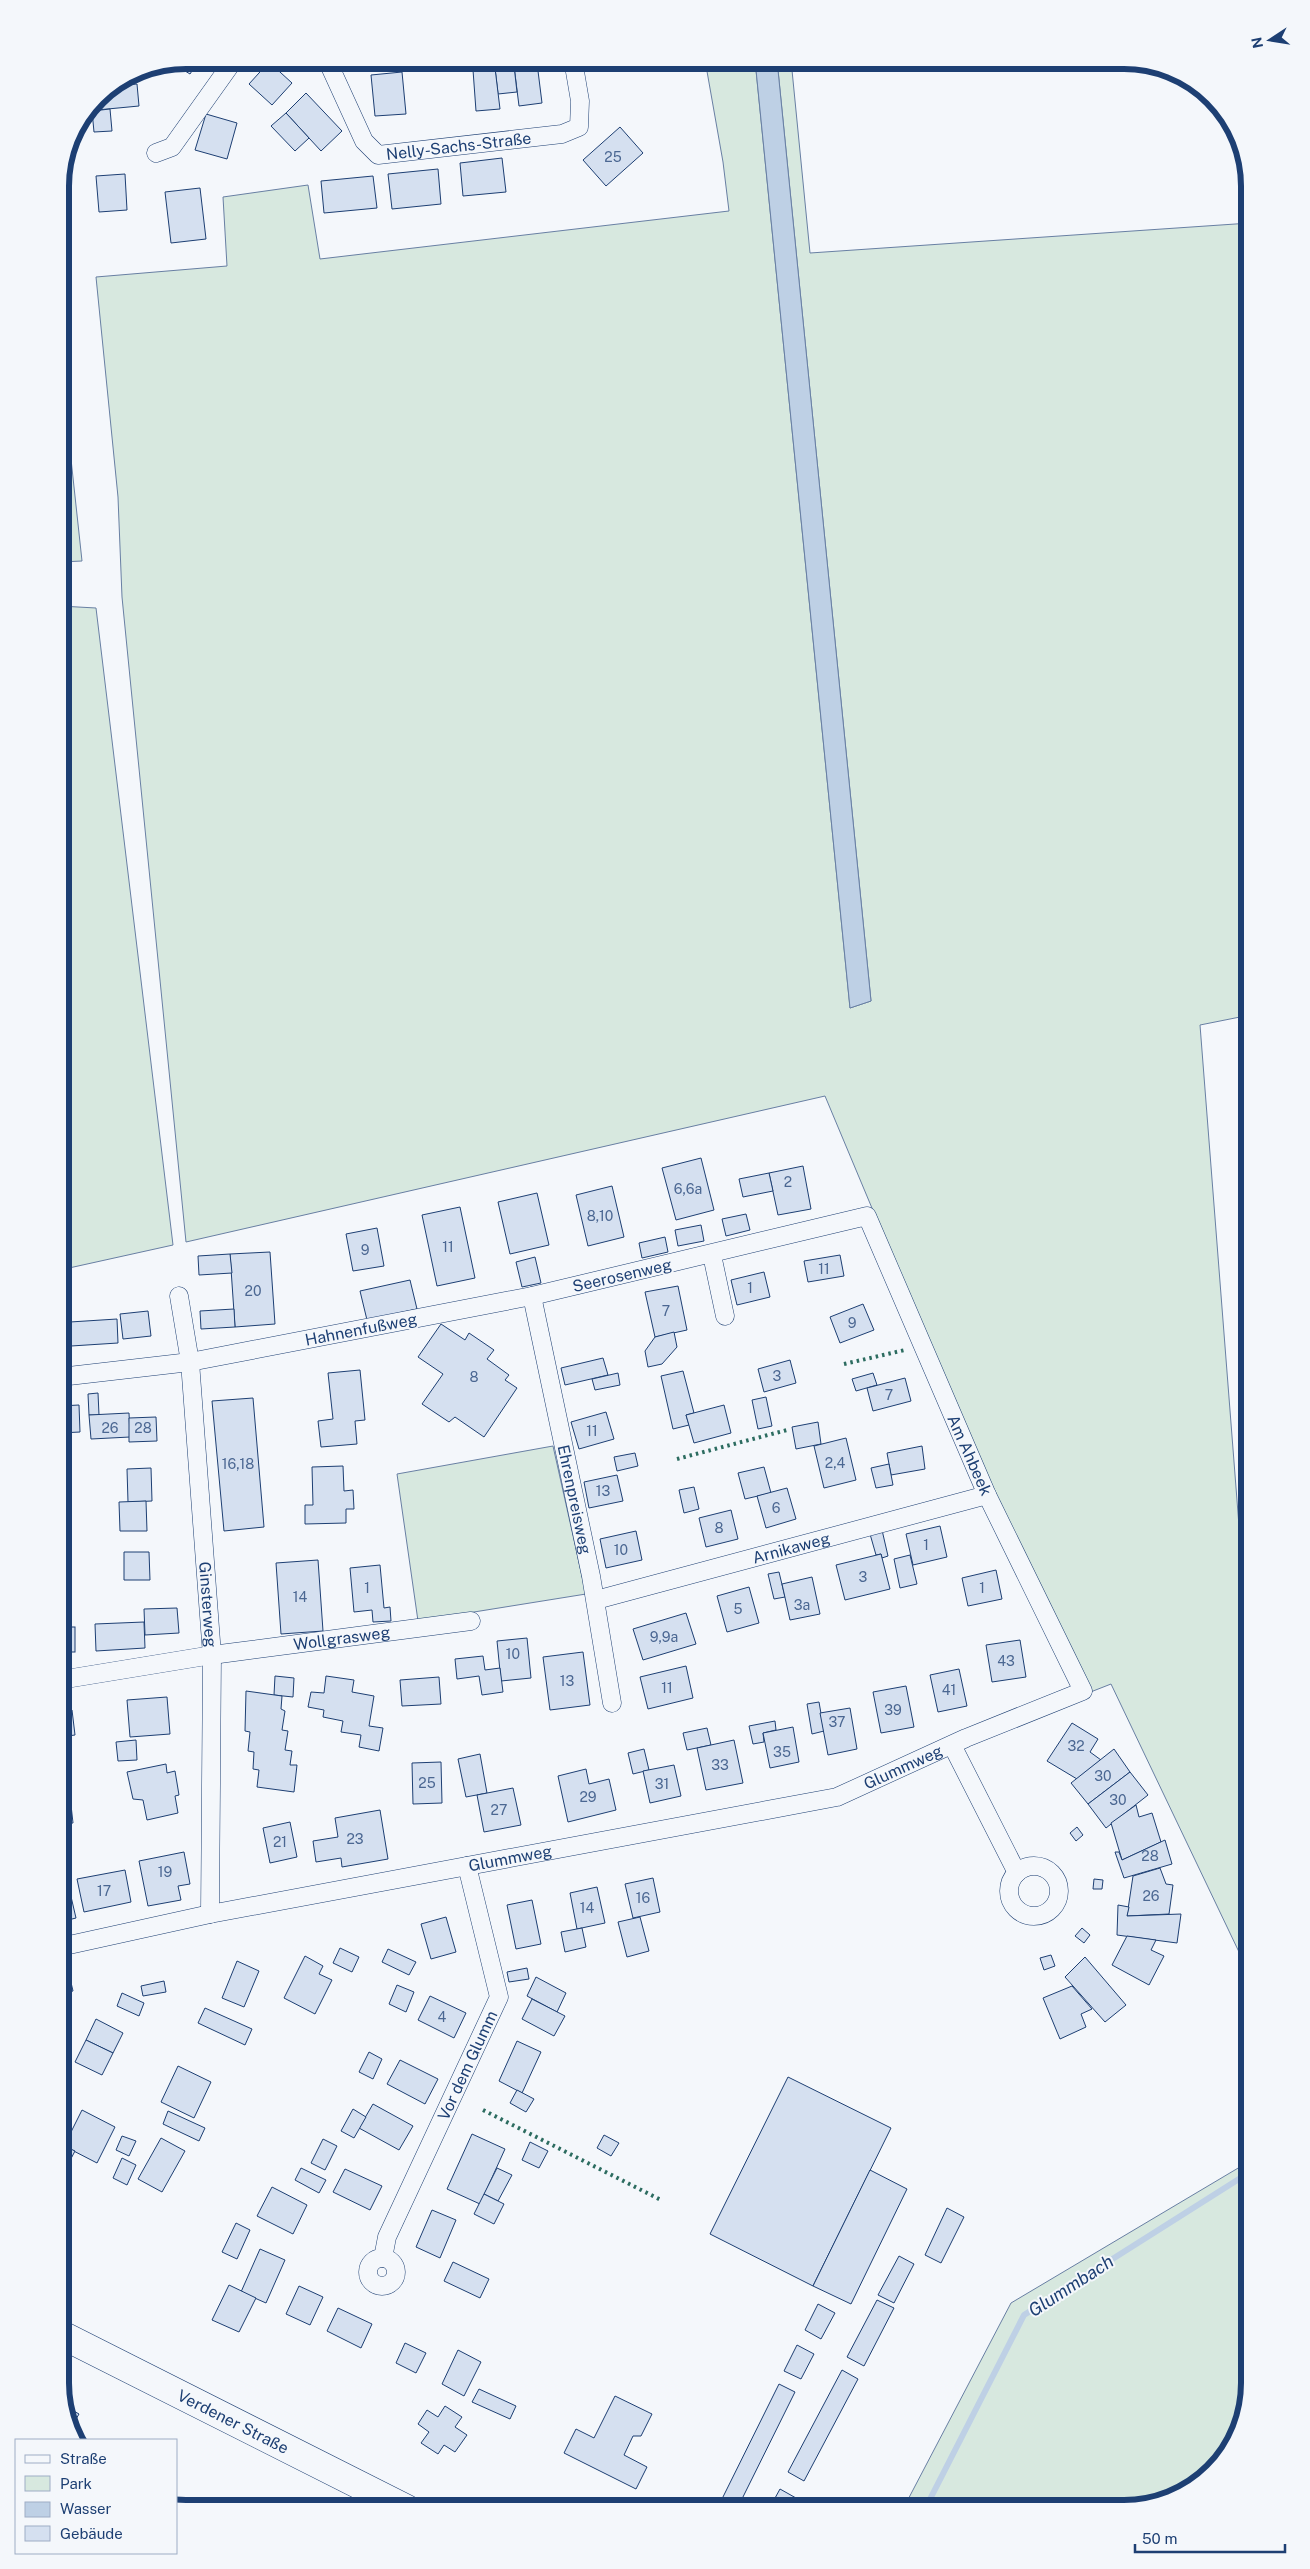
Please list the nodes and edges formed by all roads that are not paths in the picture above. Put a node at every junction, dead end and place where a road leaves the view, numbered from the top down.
1 (228, 69) edge
2 (332, 69) edge
3 (575, 69) edge
4 (156, 153) dead end
5 (867, 1216) joint
6 (712, 1255) junction
7 (179, 1296) dead end
8 (532, 1296) junction
9 (725, 1316) dead end
10 (190, 1362) junction
11 (69, 1376) edge
12 (988, 1496) junction
13 (596, 1600) junction
14 (471, 1621) dead end
15 (212, 1655) junction
16 (69, 1679) edge
17 (1083, 1691) joint
18 (612, 1703) dead end
19 (952, 1745) junction
20 (467, 1866) junction
21 (1017, 1873) dead end
22 (210, 1914) junction
23 (69, 1945) edge
24 (384, 2258) dead end
25 (69, 2339) edge
26 (389, 2500) edge

1 - 4 street
2 - 3 street, Nelly-Sachs-Straße
5 - 6 street, Seerosenweg
5 - 12 street, Am Ahbeek
6 - 8 street, Seerosenweg
6 - 9 street
7 - 10 street, Ginsterweg
8 - 10 street, Hahnenfußweg
8 - 13 street, Ehrenpreisweg
10 - 11 street, Hahnenfußweg
10 - 15 street, Ginsterweg
12 - 13 street, Arnikaweg
12 - 17 street, Am Ahbeek
13 - 18 street, Ehrenpreisweg
14 - 15 street, Wollgrasweg
15 - 16 street, Wollgrasweg
15 - 22 street, Ginsterweg
17 - 19 street, Glummweg
19 - 20 street, Glummweg
19 - 21 street, Glummweg
20 - 22 street, Glummweg
20 - 24 street, Vor dem Glumm
22 - 23 street, Glummweg
25 - 26 main road, Verdener Straße

